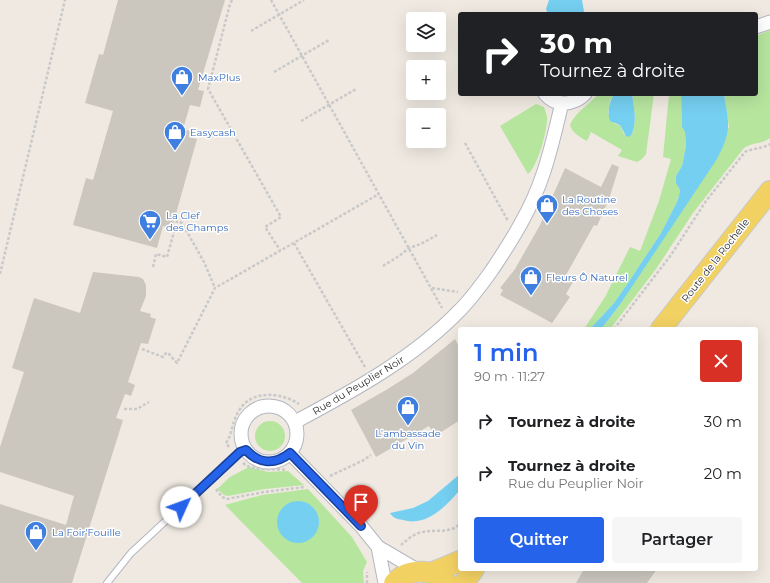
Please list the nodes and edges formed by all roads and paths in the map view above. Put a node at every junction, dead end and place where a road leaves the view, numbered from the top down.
1 (65, 0) edge
2 (232, 0) edge
3 (271, 0) edge
4 (304, 0) edge
5 (279, 15) junction
6 (770, 22) edge
7 (758, 26) edge
8 (251, 31) dead end
9 (329, 40) dead end
10 (302, 56) junction
11 (274, 72) dead end
12 (356, 89) dead end
13 (548, 96) edge
14 (582, 96) edge
15 (562, 103) junction
16 (329, 105) junction
17 (301, 121) dead end
18 (465, 144) dead end
19 (770, 144) edge
20 (770, 191) edge
21 (379, 194) junction
22 (518, 229) junction
23 (438, 235) dead end
24 (294, 243) junction
25 (409, 248) junction
26 (280, 250) junction
27 (383, 266) dead end
28 (153, 267) dead end
29 (0, 274) edge
30 (215, 288) junction
31 (450, 321) junction
32 (616, 327) edge
33 (663, 327) edge
34 (142, 349) dead end
35 (371, 380) junction
36 (149, 402) dead end
37 (124, 409) dead end
38 (295, 422) junction
39 (246, 450) junction
40 (290, 453) junction
41 (371, 455) dead end
42 (246, 466) dead end
43 (242, 468) dead end
44 (318, 482) junction
45 (220, 483) dead end
46 (458, 525) edge
47 (399, 546) dead end
48 (378, 547) junction
49 (458, 562) edge
50 (473, 571) edge
51 (433, 576) edge
52 (107, 583) edge
53 (385, 583) edge
54 (394, 583) edge
55 (464, 583) edge

1 - 29 path
2 - 26 path
3 - 5 path
4 - 5 path
5 - 8 path
5 - 10 path
6 - 7 street
9 - 10 path
10 - 11 path
10 - 16 path
12 - 16 path
13 - 15 street
14 - 15 street
15 - 22 street, Rue du Peuplier Noir
16 - 17 path
16 - 21 path
18 - 22 path
19 - 32 path
20 - 33 main road, Route de la Rochelle
21 - 24 path
21 - 25 path
22 - 31 street, Rue du Peuplier Noir
23 - 25 path
24 - 26 path
24 - 35 path
25 - 27 path
25 - 31 path
26 - 30 path
28 - 30 path
30 - 34 path
31 - 35 street, Rue du Peuplier Noir
35 - 38 street, Rue du Peuplier Noir
36 - 37 path
38 - 39 street
38 - 40 street
39 - 40 street
39 - 52 lane
40 - 44 street
41 - 44 path
42 - 43 path
44 - 45 path
44 - 48 street
46 - 47 path
48 - 51 street
48 - 53 street
49 - 51 main road
50 - 55 main road
51 - 54 main road

